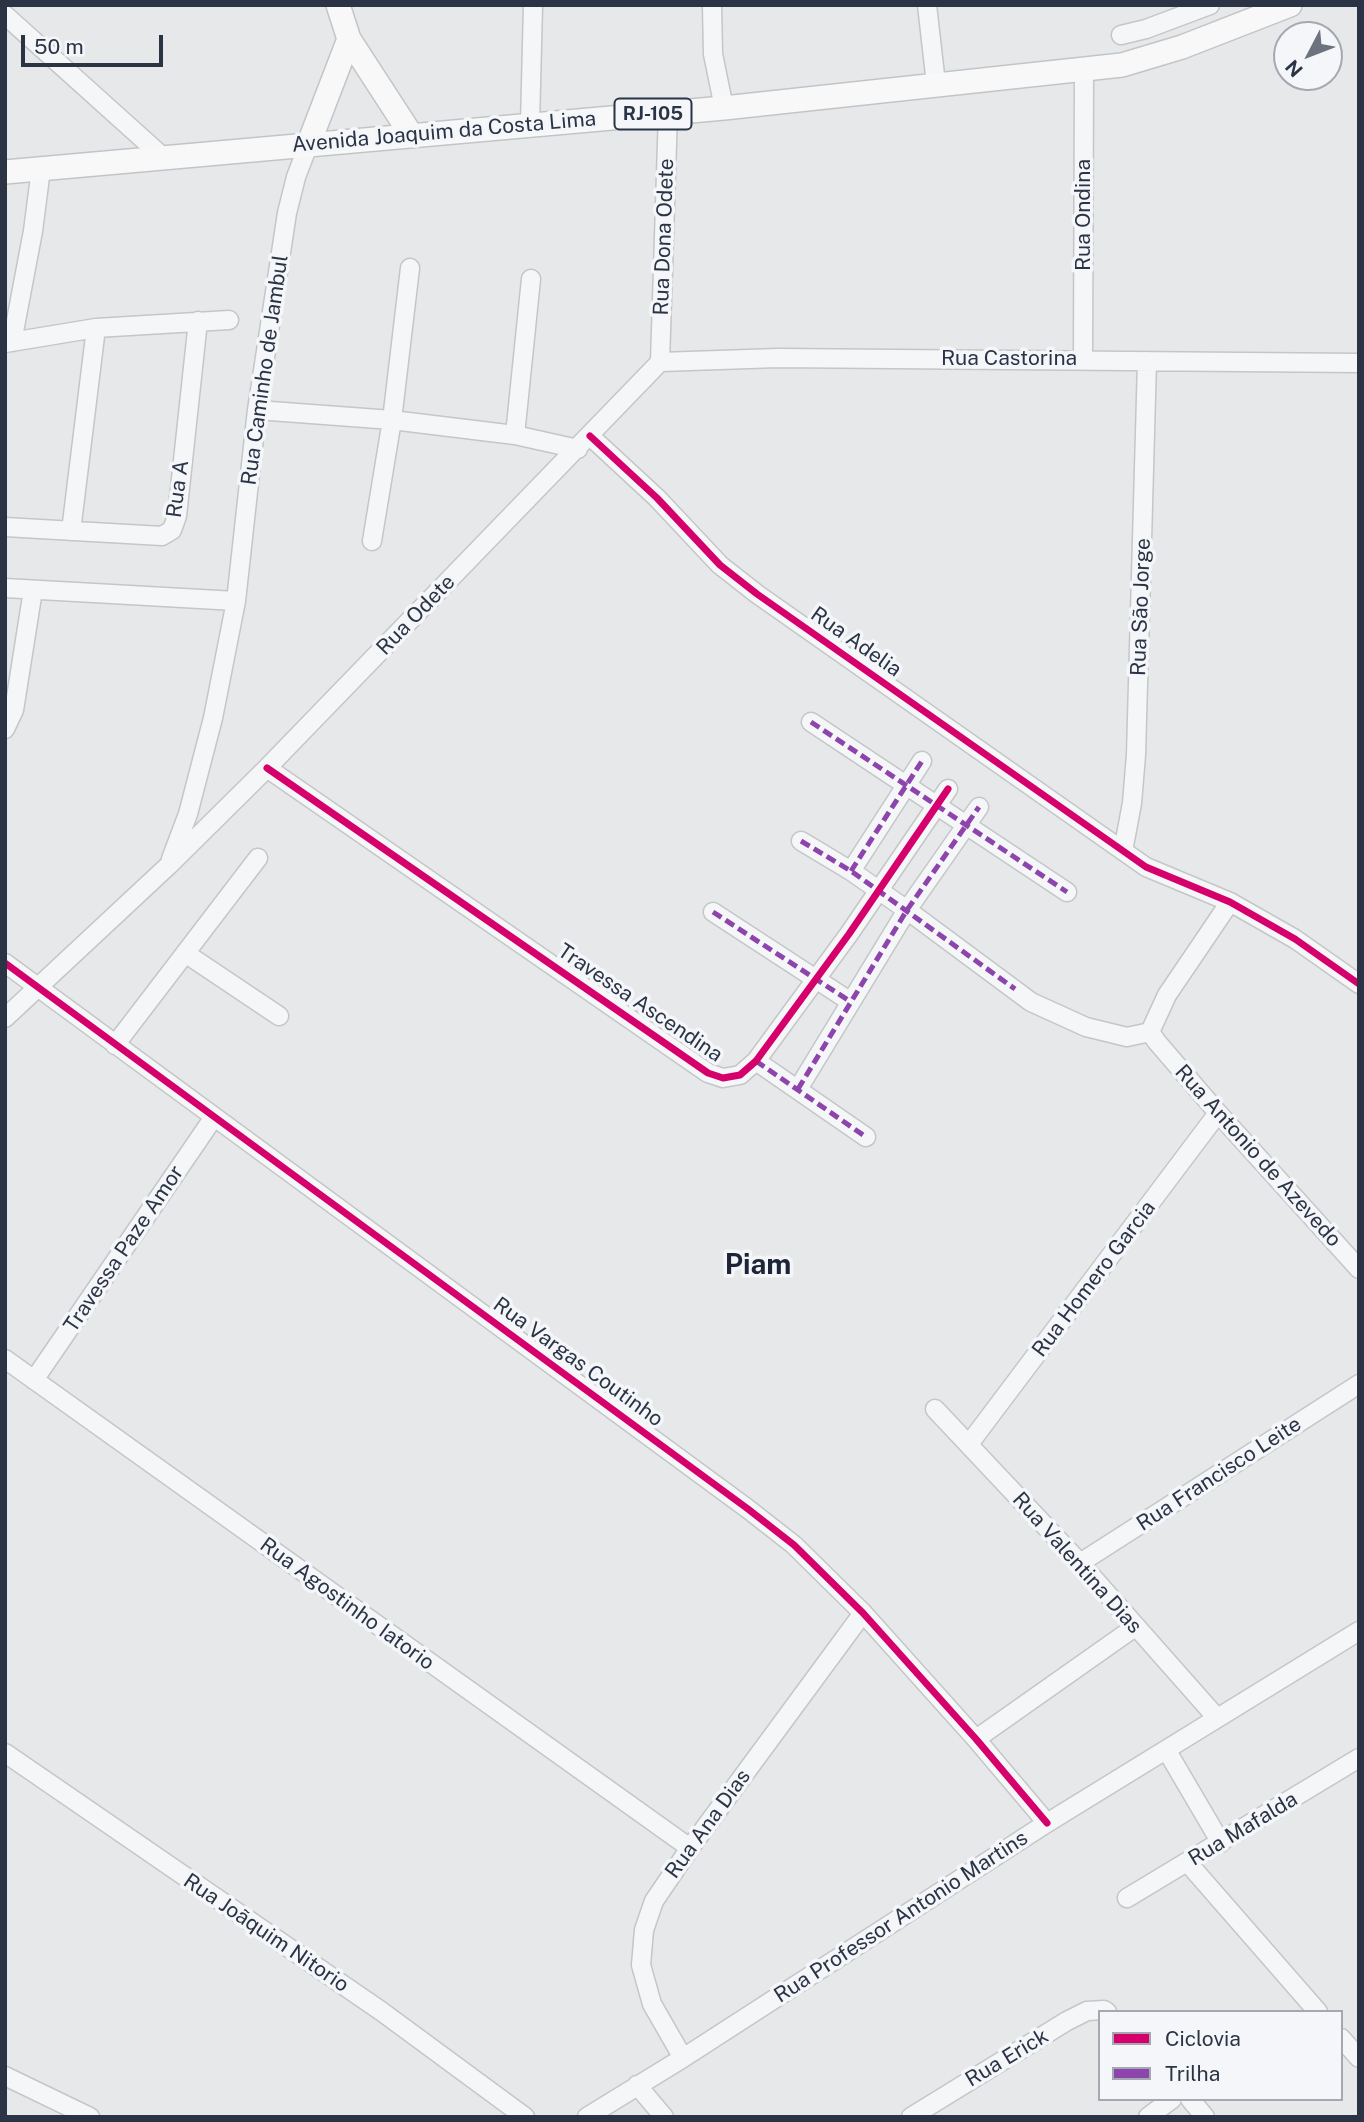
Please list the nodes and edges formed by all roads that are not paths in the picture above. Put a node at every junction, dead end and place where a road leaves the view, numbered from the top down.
1 (338, 5) edge
2 (533, 5) edge
3 (712, 5) edge
4 (926, 5) edge
5 (1210, 5) edge
6 (1290, 5) edge
7 (5, 15) edge
8 (1121, 35) dead end
9 (349, 39) junction
10 (1084, 70) junction
11 (936, 84) junction
12 (724, 108) junction
13 (668, 113) junction
14 (530, 124) junction
15 (412, 136) junction
16 (309, 143) junction
17 (164, 158) junction
18 (40, 169) junction
19 (5, 172) edge
20 (410, 268) dead end
21 (531, 279) dead end
22 (229, 320) dead end
23 (198, 321) junction
24 (96, 328) junction
25 (8, 342) edge
26 (1083, 359) junction
27 (1147, 361) junction
28 (660, 362) junction
29 (1359, 363) edge
30 (257, 410) junction
31 (392, 420) junction
32 (515, 435) junction
33 (584, 442) junction
34 (5, 527) edge
35 (71, 531) junction
36 (372, 541) dead end
37 (5, 588) edge
38 (33, 590) junction
39 (236, 601) junction
40 (811, 722) dead end
41 (5, 729) edge
42 (922, 761) dead end
43 (267, 768) junction
44 (908, 786) junction
45 (948, 789) dead end
46 (936, 805) junction
47 (979, 807) dead end
48 (966, 825) junction
49 (801, 841) dead end
50 (1124, 851) junction
51 (258, 858) dead end
52 (169, 865) junction
53 (851, 871) junction
54 (878, 891) junction
55 (1067, 892) dead end
56 (1230, 902) junction
57 (907, 910) junction
58 (713, 912) dead end
59 (185, 953) junction
60 (5, 963) edge
61 (815, 980) junction
62 (1359, 984) edge
63 (36, 987) junction
64 (851, 1002) junction
65 (279, 1016) dead end
66 (5, 1018) edge
67 (1153, 1037) junction
68 (115, 1045) junction
69 (756, 1061) junction
70 (798, 1089) junction
71 (1219, 1113) junction
72 (214, 1117) junction
73 (866, 1137) dead end
74 (1359, 1269) edge
75 (5, 1359) edge
76 (34, 1380) junction
77 (1359, 1384) edge
78 (935, 1409) dead end
79 (969, 1444) junction
80 (1080, 1563) junction
81 (863, 1613) junction
82 (1135, 1627) junction
83 (1359, 1631) edge
84 (1217, 1718) junction
85 (976, 1739) junction
86 (1167, 1751) junction
87 (5, 1753) edge
88 (1359, 1758) edge
89 (1047, 1823) junction
90 (1220, 1843) junction
91 (690, 1848) junction
92 (1188, 1863) junction
93 (1127, 1898) dead end
94 (1098, 2010) edge
95 (1316, 2010) edge
96 (1343, 2040) edge
97 (683, 2058) junction
98 (1359, 2058) edge
99 (5, 2076) edge
100 (637, 2085) junction
101 (1169, 2101) edge
102 (1192, 2101) edge
103 (90, 2117) edge
104 (525, 2117) edge
105 (587, 2117) edge
106 (664, 2117) edge
107 (911, 2117) edge
108 (1148, 2117) edge
109 (1205, 2117) edge

1 - 9 main road
2 - 14 street
3 - 12 street
4 - 11 street
5 - 8 street
6 - 10 main road, Avenida Joaquim da Costa Lima / RJ-105
7 - 17 street
9 - 15 main road
9 - 16 main road
10 - 11 main road, Avenida Joaquim da Costa Lima / RJ-105
10 - 26 street, Rua Ondina
11 - 12 main road, Avenida Joaquim da Costa Lima / RJ-105
12 - 13 main road, Avenida Joaquim da Costa Lima / RJ-105
13 - 14 main road, Avenida Joaquim da Costa Lima / RJ-105
13 - 28 street, Rua Dona Odete
14 - 15 main road, Avenida Joaquim da Costa Lima / RJ-105
15 - 16 main road, Avenida Joaquim da Costa Lima / RJ-105
16 - 17 main road, Avenida Joaquim da Costa Lima / RJ-105
16 - 30 street, Rua Caminho de Jambul
17 - 18 main road, Avenida Joaquim da Costa Lima / RJ-105
18 - 19 main road, Avenida Joaquim da Costa Lima / RJ-105
18 - 25 street
20 - 31 street
21 - 32 street
22 - 23 street
23 - 24 street
23 - 35 street, Rua A
24 - 25 street
24 - 35 street
26 - 27 street, Rua Castorina
26 - 28 street, Rua Castorina
27 - 29 street, Rua Castorina
27 - 50 street, Rua São Jorge
28 - 33 street, Rua Odete
30 - 31 street
30 - 39 street, Rua Caminho de Jambul
31 - 32 street
31 - 36 street
32 - 33 street
33 - 43 street, Rua Odete
33 - 50 street, Rua Adelia
34 - 35 street, Rua A
37 - 38 street
38 - 39 street
38 - 41 street
39 - 52 street, Rua Odete
40 - 44 street
42 - 44 street
43 - 52 street, Rua Odete
43 - 69 street, Travessa Ascendina
44 - 46 street
44 - 53 street
45 - 46 street, Travessa Ascendina
46 - 48 street
46 - 54 street, Travessa Ascendina
47 - 48 street
48 - 55 street
48 - 57 street
49 - 53 street
50 - 56 street, Rua Adelia
51 - 59 street
52 - 63 street, Rua Odete
53 - 54 street
54 - 57 street
54 - 61 street, Travessa Ascendina
56 - 62 street, Rua Adelia
56 - 67 street
57 - 64 street
57 - 67 street
58 - 61 street
59 - 65 street
59 - 68 street
60 - 63 street
61 - 64 street
61 - 69 street, Travessa Ascendina
63 - 66 street, Rua Odete
63 - 68 street, Rua Vargas Coutinho
64 - 70 street
67 - 71 street, Rua Antonio de Azevedo
68 - 72 street, Rua Vargas Coutinho
69 - 70 street
70 - 73 street
71 - 74 street, Rua Antonio de Azevedo
71 - 79 street, Rua Homero Garcia
72 - 76 street, Travessa Paze Amor
72 - 81 street, Rua Vargas Coutinho
75 - 76 street, Rua Agostinho Iatorio
76 - 91 street, Rua Agostinho Iatorio
77 - 80 street, Rua Francisco Leite
78 - 79 street, Rua Valentina Dias
79 - 80 street, Rua Valentina Dias
80 - 82 street, Rua Valentina Dias
81 - 85 street, Rua Vargas Coutinho
81 - 91 street, Rua Ana Dias
82 - 84 street, Rua Valentina Dias
82 - 85 street
83 - 84 street, Rua Professor Antonio Martins
84 - 86 street, Rua Professor Antonio Martins
85 - 89 street, Rua Vargas Coutinho
86 - 89 street, Rua Professor Antonio Martins
86 - 90 street
87 - 104 street, Rua Joãquim Nitorio
88 - 90 street, Rua Mafalda
89 - 97 street, Rua Professor Antonio Martins
90 - 92 street, Rua Mafalda
91 - 97 street, Rua Ana Dias
92 - 93 street, Rua Mafalda
92 - 95 street
94 - 107 street, Rua Erick
96 - 98 street
97 - 100 street, Rua Professor Antonio Martins
99 - 103 street
100 - 105 street, Rua Professor Antonio Martins
100 - 106 street
101 - 108 street
102 - 109 street

